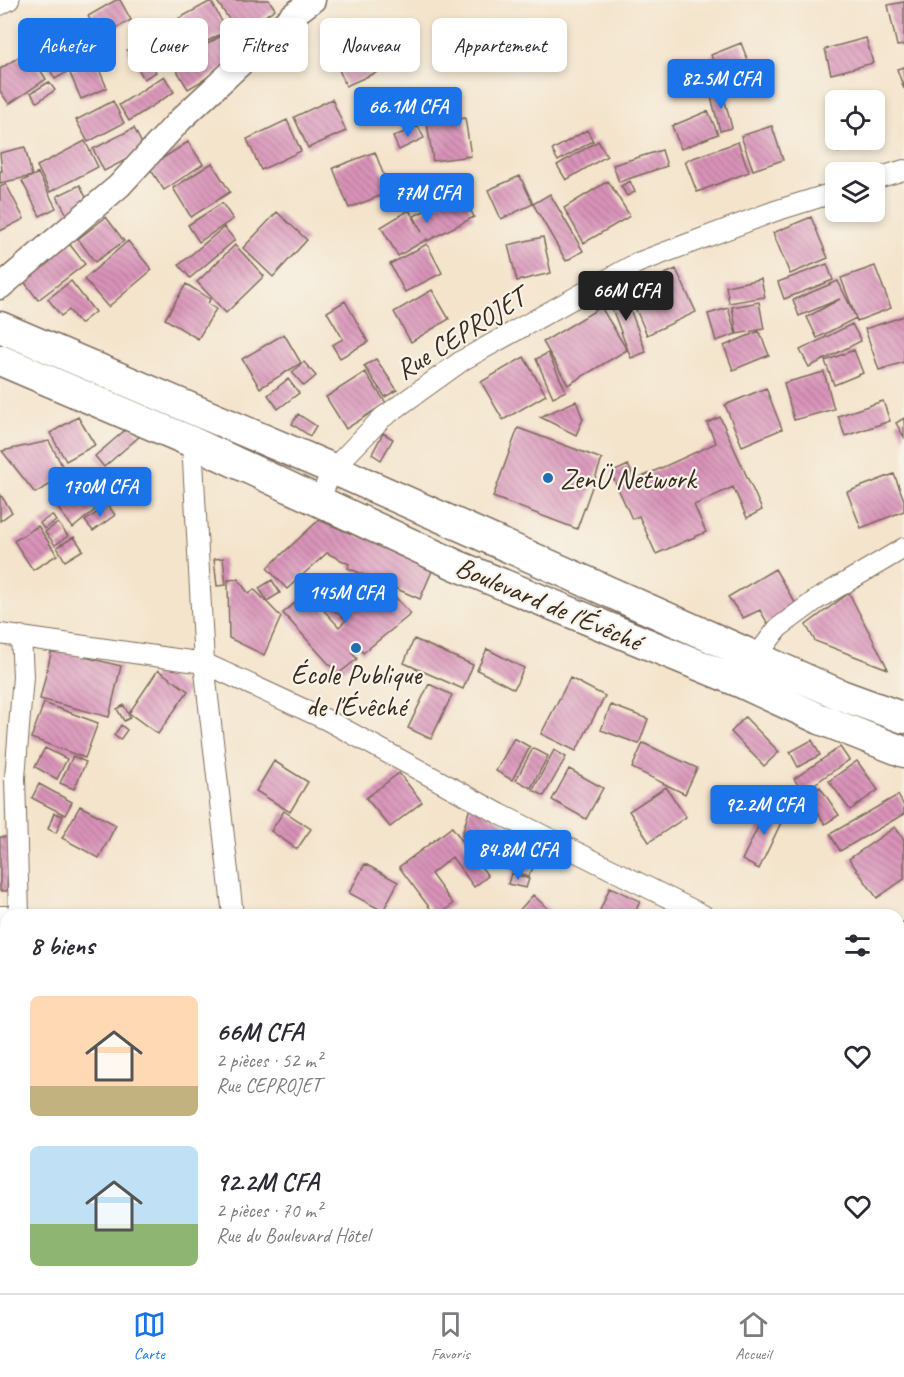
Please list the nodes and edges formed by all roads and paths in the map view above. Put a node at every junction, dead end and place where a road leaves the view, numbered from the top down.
1 (9, 0) edge
2 (313, 0) edge
3 (0, 5) edge
4 (904, 170) edge
5 (885, 176) edge
6 (825, 195) edge
7 (0, 287) edge
8 (0, 327) edge
9 (0, 360) edge
10 (192, 442) junction
11 (333, 469) junction
12 (319, 500) junction
13 (904, 548) edge
14 (0, 634) edge
15 (21, 636) junction
16 (756, 657) junction
17 (204, 663) junction
18 (904, 718) edge
19 (904, 752) edge
20 (19, 909) edge
21 (232, 909) edge
22 (691, 909) edge

1 - 3 street
2 - 7 street
4 - 5 street
6 - 11 street, Rue CEPROJET
8 - 11 main road, Boulevard de l'Évêché
9 - 10 main road, Boulevard de l'Évêché
10 - 12 main road, Boulevard de l'Évêché
10 - 17 street
11 - 12 street, Rue CEPROJET
11 - 16 main road, Boulevard de l'Évêché
12 - 19 main road, Boulevard de l'Évêché
13 - 16 street
14 - 15 street
15 - 17 street
15 - 20 street
16 - 18 main road, Boulevard de l'Évêché
17 - 21 street
17 - 22 street

